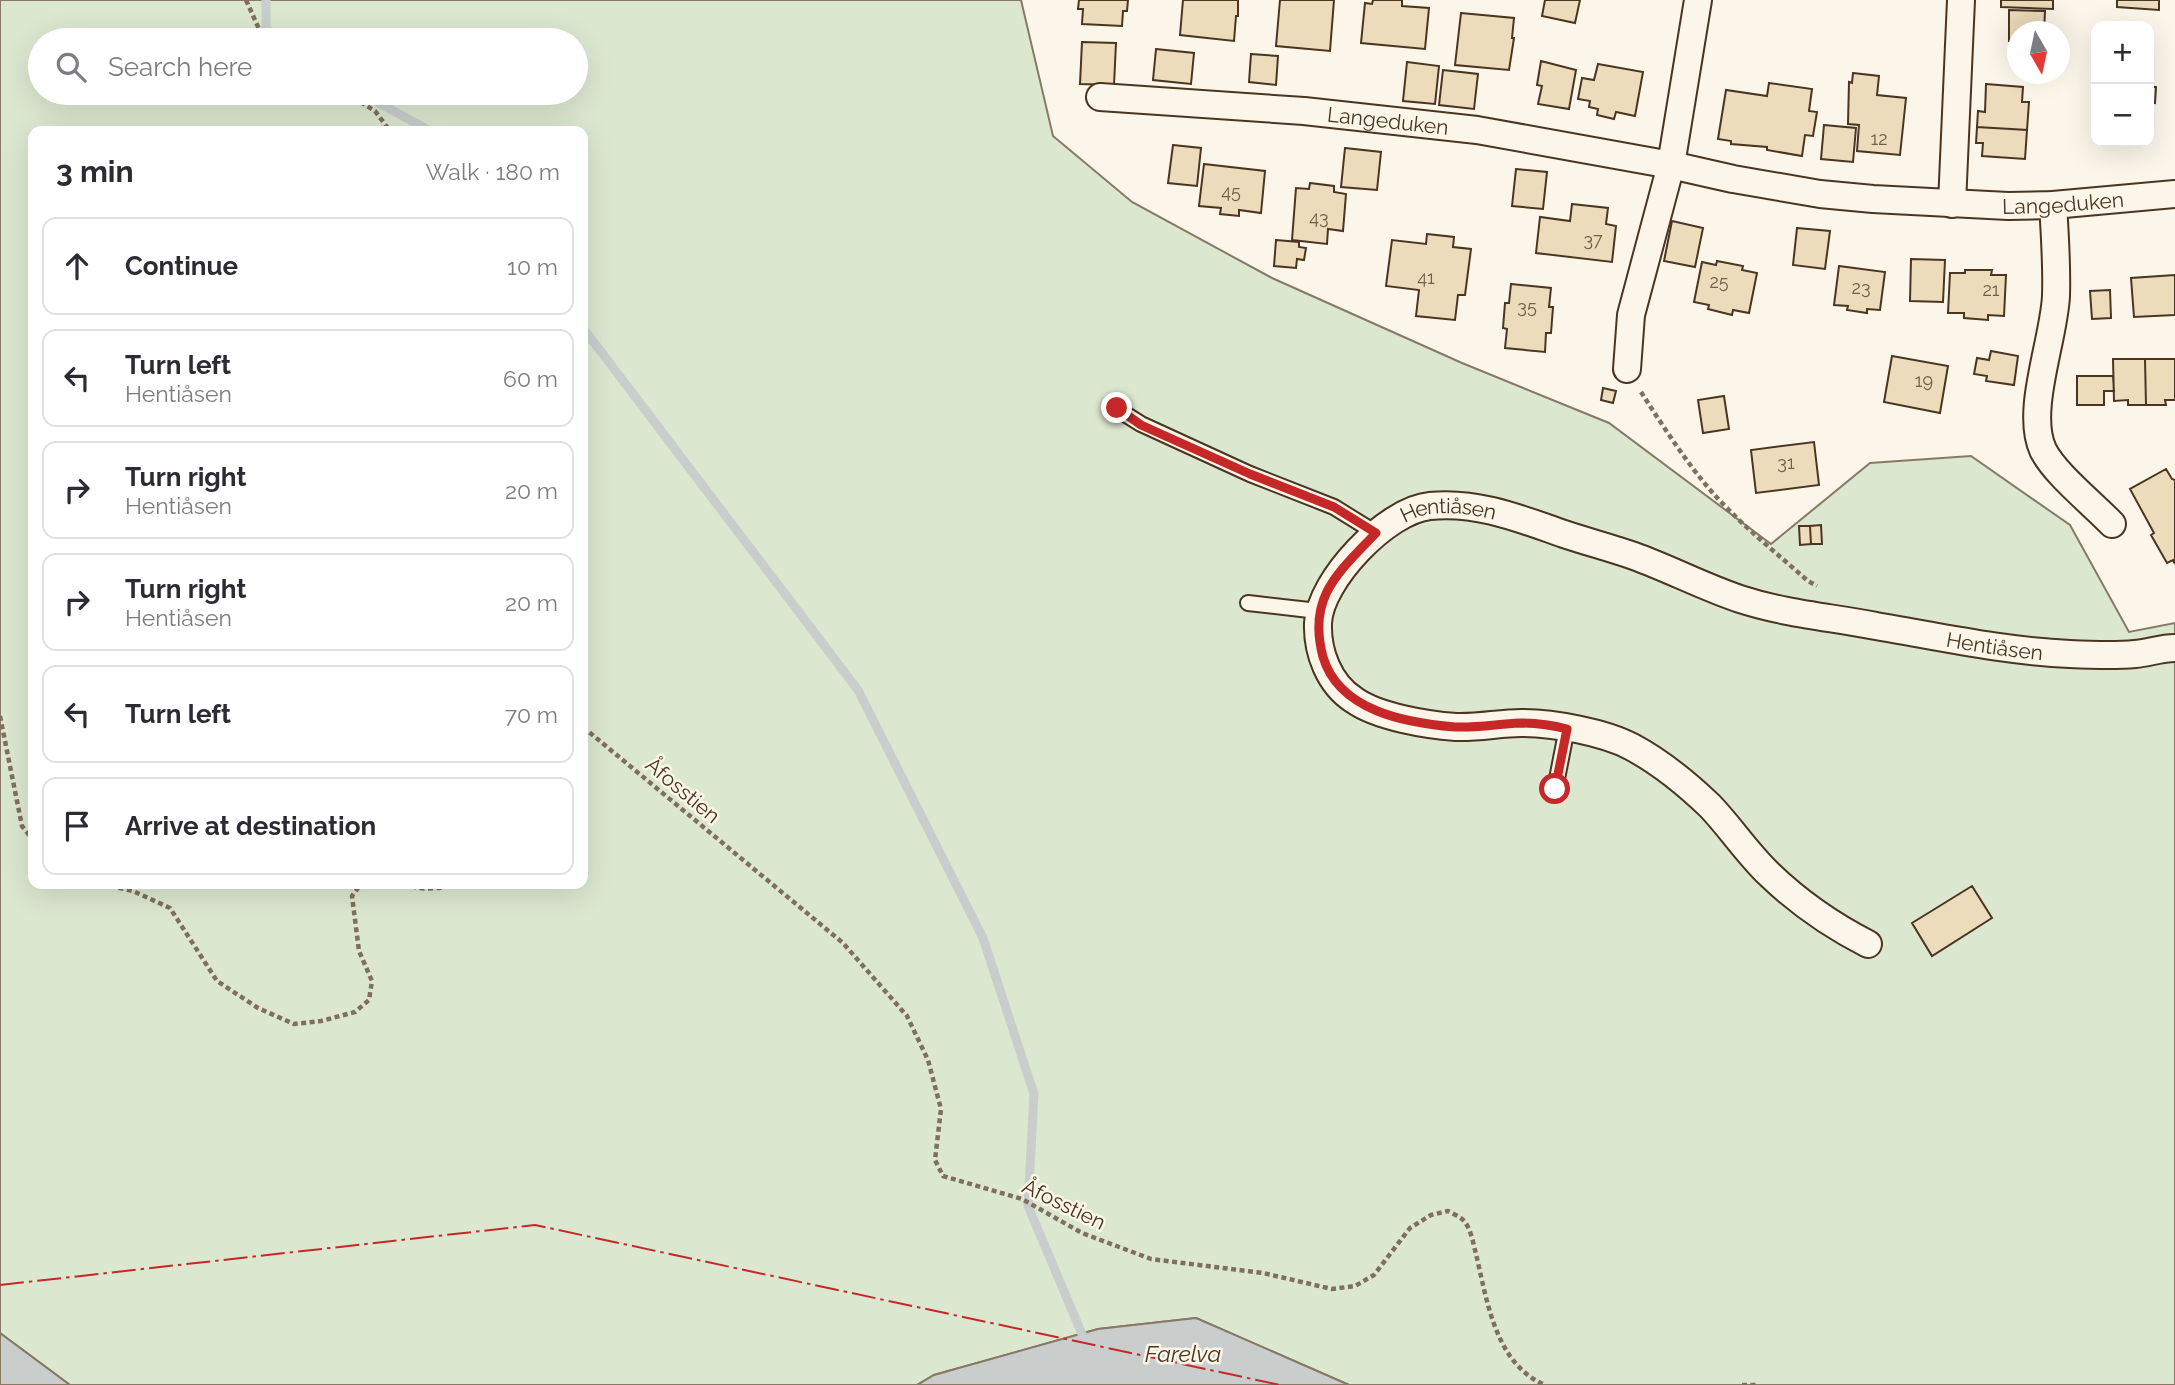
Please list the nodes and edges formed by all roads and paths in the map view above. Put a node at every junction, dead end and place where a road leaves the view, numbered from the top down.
1 (246, 0) edge
2 (1698, 0) edge
3 (1961, 0) edge
4 (259, 28) edge
5 (1100, 97) dead end
6 (365, 105) edge
7 (386, 126) edge
8 (1671, 166) junction
9 (2175, 194) edge
10 (1952, 204) junction
11 (2053, 205) junction
12 (1627, 369) joint
13 (1117, 408) dead end
14 (2112, 524) dead end
15 (1376, 533) junction
16 (1819, 587) dead end
17 (1248, 603) dead end
18 (1318, 611) junction
19 (2175, 648) edge
20 (0, 716) edge
21 (1567, 729) junction
22 (588, 731) edge
23 (1555, 789) dead end
24 (28, 834) edge
25 (124, 889) edge
26 (357, 889) edge
27 (1868, 944) dead end
28 (1545, 1385) edge
29 (1742, 1385) edge
30 (1758, 1385) edge

1 - 4 path
2 - 8 street
3 - 10 street
5 - 8 street, Langeduken
6 - 7 path
8 - 10 street, Langeduken
8 - 12 street
9 - 11 street, Langeduken
10 - 11 street, Langeduken
11 - 14 street
12 - 16 path
13 - 15 lane
15 - 18 street, Hentiåsen
15 - 19 street, Hentiåsen
17 - 18 lane
18 - 21 street
20 - 24 path
21 - 23 lane
21 - 27 street
22 - 28 path, Åfosstien
25 - 26 path
29 - 30 path

